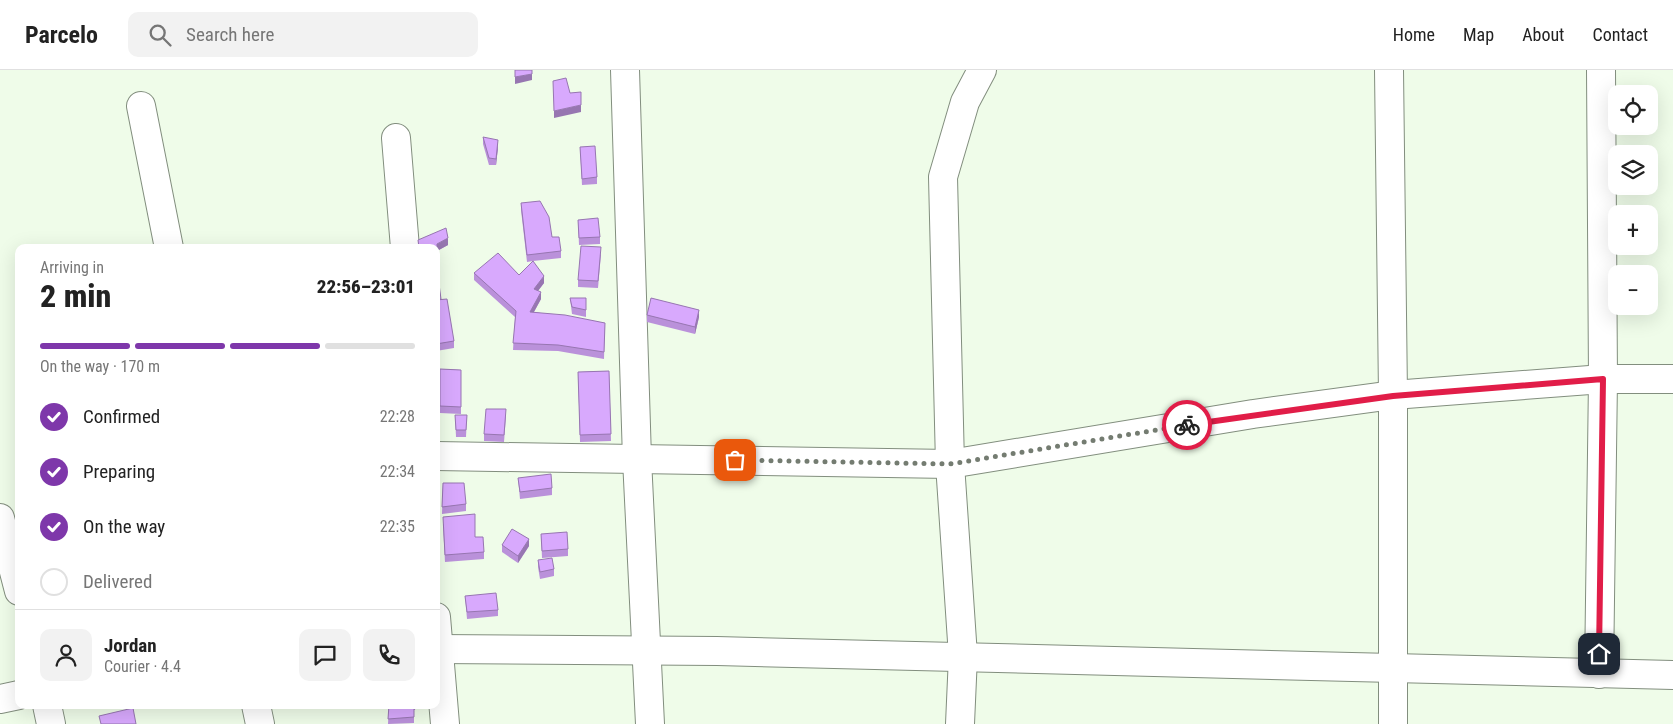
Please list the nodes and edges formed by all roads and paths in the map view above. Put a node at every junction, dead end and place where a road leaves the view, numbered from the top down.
1 (625, 70) edge
2 (982, 70) edge
3 (1389, 70) edge
4 (1602, 70) edge
5 (141, 106) dead end
6 (396, 138) dead end
7 (169, 244) edge
8 (405, 244) edge
9 (1603, 379) junction
10 (1673, 379) edge
11 (1393, 396) junction
12 (440, 456) edge
13 (637, 459) junction
14 (950, 464) junction
15 (15, 514) edge
16 (0, 517) edge
17 (15, 575) edge
18 (440, 649) edge
19 (646, 650) junction
20 (963, 656) junction
21 (1392, 666) junction
22 (440, 670) edge
23 (1599, 674) junction
24 (1673, 674) edge
25 (15, 696) edge
26 (0, 699) edge
27 (48, 709) edge
28 (257, 709) edge
29 (51, 724) edge
30 (260, 724) edge
31 (445, 724) edge
32 (650, 724) edge
33 (960, 724) edge
34 (1393, 724) edge

1 - 13 street
2 - 14 street
3 - 11 street
4 - 9 street
5 - 7 street
6 - 8 street
9 - 10 street
9 - 11 street
9 - 23 street
11 - 14 street
11 - 21 street
12 - 13 street
13 - 14 street
13 - 19 street
14 - 20 street
15 - 16 street
16 - 17 street
18 - 19 street
19 - 20 street
19 - 32 street
20 - 21 street
20 - 33 street
21 - 23 street
21 - 34 street
22 - 31 street
23 - 24 street
25 - 26 street
27 - 29 street
28 - 30 street

